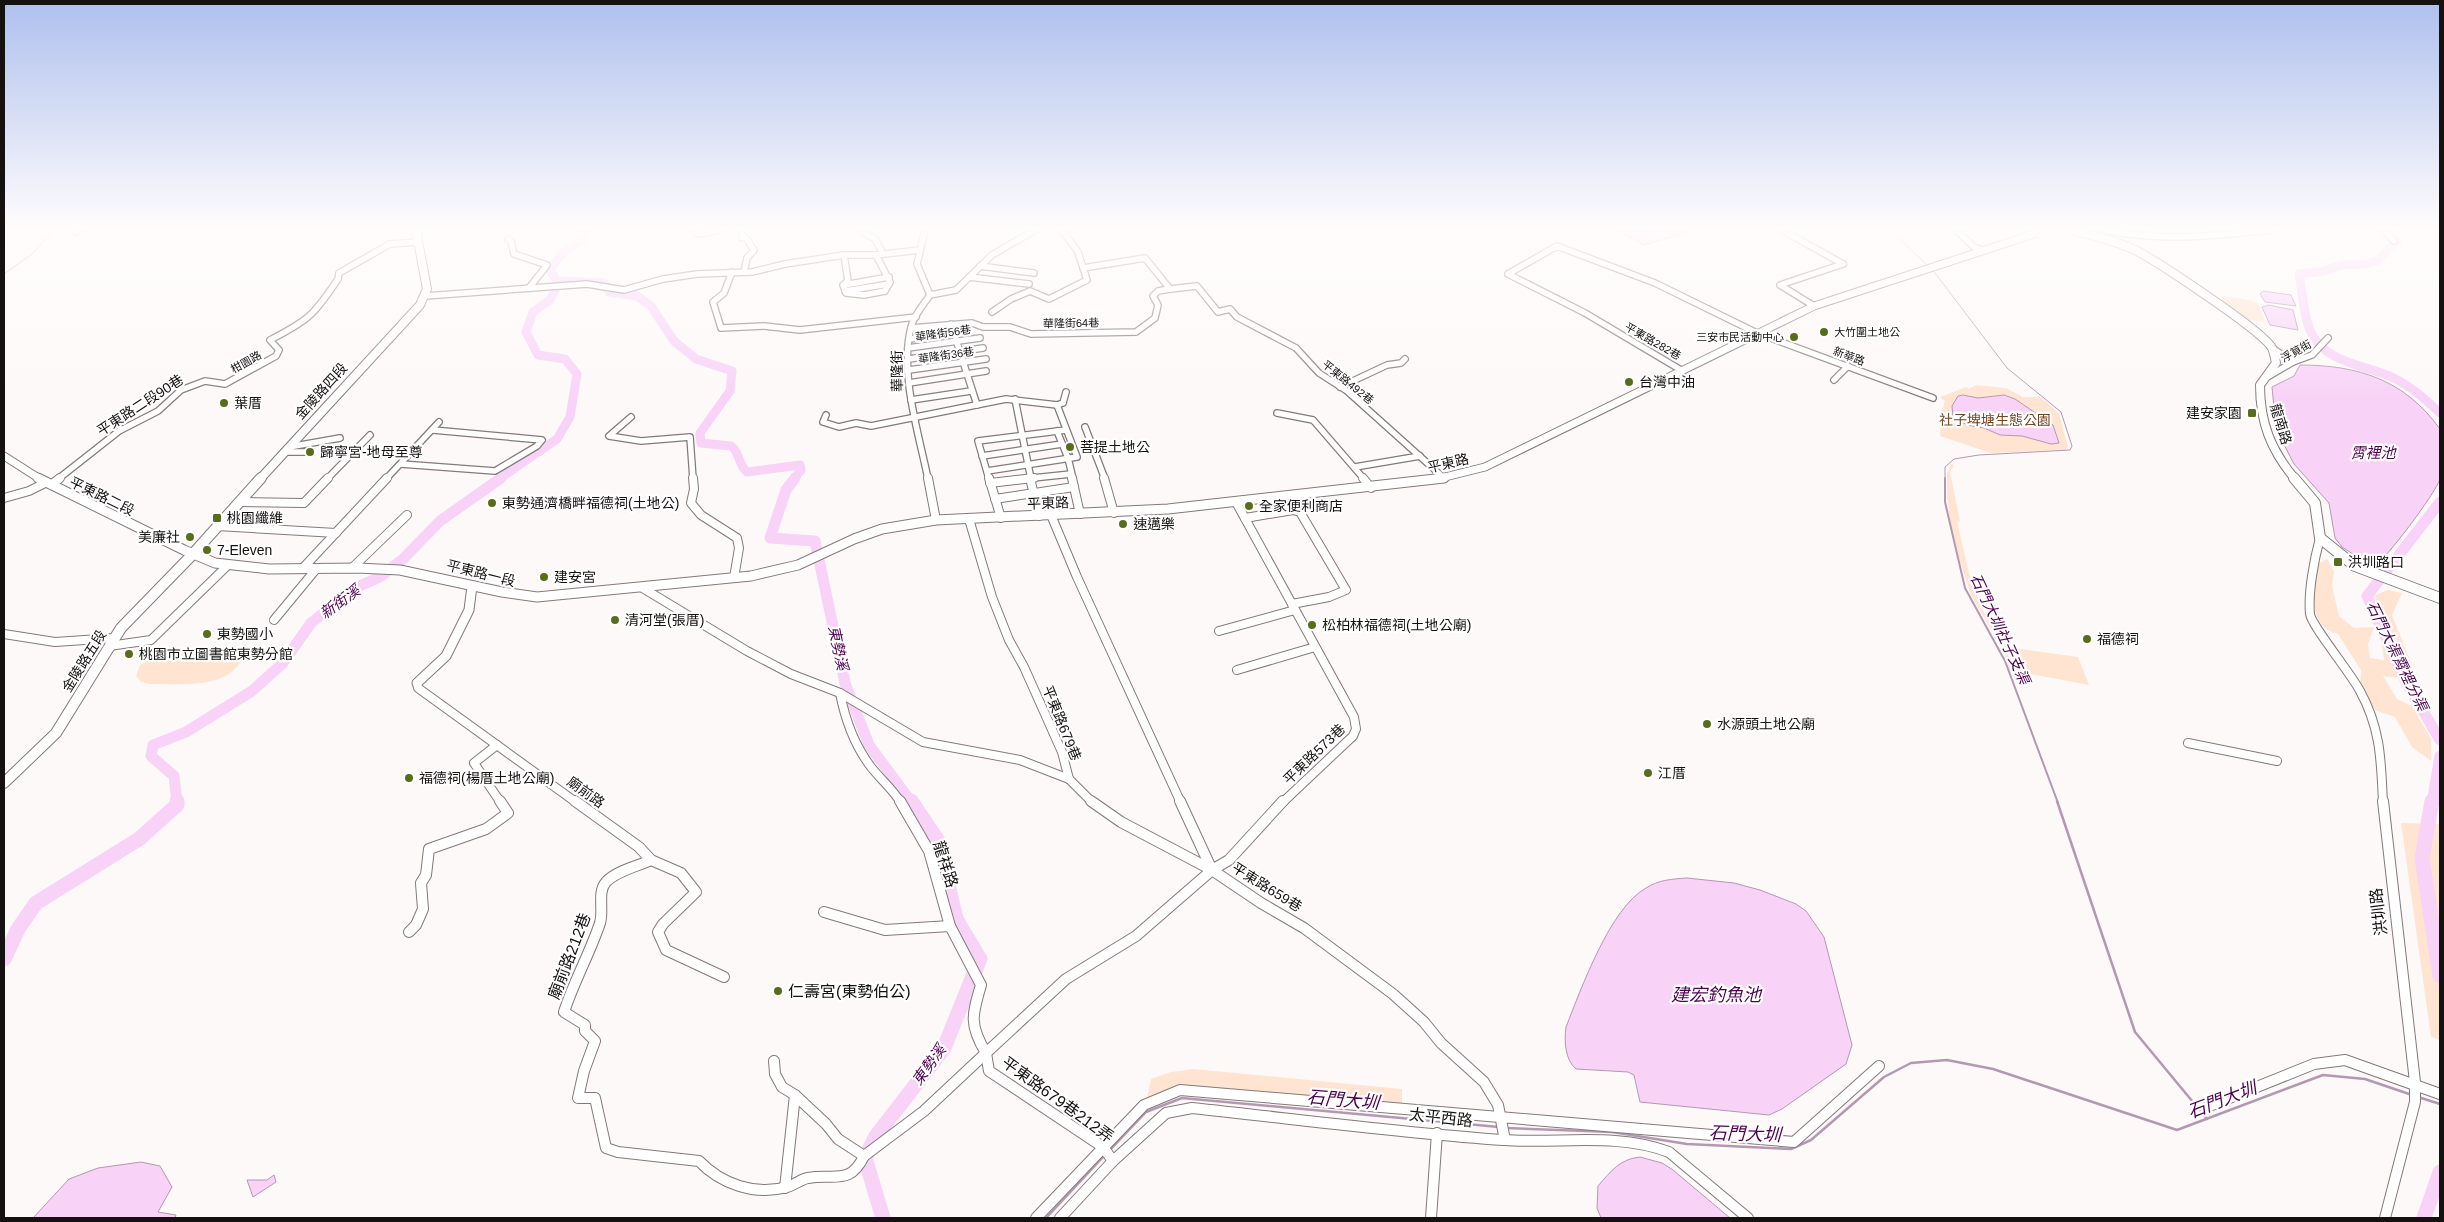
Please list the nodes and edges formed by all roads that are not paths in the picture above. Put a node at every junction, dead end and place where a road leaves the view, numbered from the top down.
1 (333, 287) edge
2 (427, 287) edge
3 (558, 287) edge
4 (606, 287) edge
5 (635, 287) edge
6 (726, 287) edge
7 (850, 287) edge
8 (886, 287) edge
9 (926, 287) edge
10 (959, 287) edge
11 (1074, 287) edge
12 (1188, 287) edge
13 (1198, 287) edge
14 (1534, 287) edge
15 (1665, 287) edge
16 (1780, 287) edge
17 (1870, 287) edge
18 (2192, 287) edge
19 (529, 288) joint
20 (844, 288) joint
21 (1170, 289) joint
22 (930, 295) junction
23 (425, 296) junction
24 (1814, 306) junction
25 (992, 312) dead end
26 (916, 317) junction
27 (951, 324) junction
28 (911, 328) junction
29 (1758, 332) junction
30 (953, 333) junction
31 (980, 338) dead end
32 (2328, 338) dead end
33 (910, 339) junction
34 (955, 342) junction
35 (908, 348) junction
36 (983, 348) dead end
37 (2272, 348) junction
38 (960, 352) junction
39 (909, 359) junction
40 (986, 359) dead end
41 (1405, 359) dead end
42 (2293, 362) junction
43 (963, 363) junction
44 (1848, 366) junction
45 (909, 370) junction
46 (1681, 370) junction
47 (986, 371) dead end
48 (967, 374) junction
49 (2269, 376) junction
50 (1834, 380) dead end
51 (909, 383) junction
52 (225, 384) joint
53 (1340, 387) junction
54 (972, 391) junction
55 (1066, 392) dead end
56 (1933, 398) dead end
57 (1015, 399) junction
58 (911, 400) junction
59 (977, 405) junction
60 (1058, 405) junction
61 (1277, 413) dead end
62 (826, 415) dead end
63 (631, 417) dead end
64 (914, 417) junction
65 (440, 422) dead end
66 (1085, 426) dead end
67 (433, 430) junction
68 (1066, 430) junction
69 (1057, 431) junction
70 (370, 435) dead end
71 (1021, 436) junction
72 (340, 438) dead end
73 (1062, 444) junction
74 (286, 449) junction
75 (1024, 450) junction
76 (306, 452) dead end
77 (4, 456) edge
78 (982, 456) junction
79 (1420, 456) junction
80 (1068, 458) junction
81 (401, 464) junction
82 (1028, 465) junction
83 (1355, 467) junction
84 (987, 471) junction
85 (1071, 474) junction
86 (1031, 478) junction
87 (1444, 478) junction
88 (990, 483) junction
89 (48, 484) junction
90 (1074, 487) junction
91 (1371, 488) junction
92 (1034, 493) junction
93 (4, 498) edge
94 (995, 499) junction
95 (240, 502) junction
96 (1236, 502) junction
97 (1114, 513) junction
98 (1080, 514) junction
99 (407, 515) dead end
100 (1039, 516) junction
101 (1051, 516) junction
102 (968, 518) junction
103 (1001, 518) junction
104 (1245, 518) junction
105 (936, 520) junction
106 (217, 526) junction
107 (336, 533) junction
108 (2320, 538) junction
109 (191, 556) junction
110 (822, 556) joint
111 (227, 566) junction
112 (303, 568) junction
113 (316, 568) junction
114 (352, 568) junction
115 (734, 578) junction
116 (472, 586) junction
117 (641, 587) junction
118 (2440, 598) edge
119 (1294, 607) junction
120 (2310, 616) joint
121 (274, 620) dead end
122 (1219, 631) dead end
123 (4, 634) edge
124 (111, 642) junction
125 (1316, 647) junction
126 (1237, 670) dead end
127 (416, 683) joint
128 (840, 693) junction
129 (2188, 743) dead end
130 (498, 745) junction
131 (2277, 761) dead end
132 (1069, 779) junction
133 (4, 783) edge
134 (651, 860) junction
135 (1212, 870) junction
136 (824, 912) dead end
137 (950, 926) junction
138 (408, 932) dead end
139 (724, 976) dead end
140 (986, 1053) junction
141 (774, 1061) dead end
142 (1879, 1066) dead end
143 (2415, 1094) junction
144 (2440, 1094) edge
145 (795, 1095) junction
146 (2207, 1107) dead end
147 (1501, 1119) junction
148 (1437, 1133) junction
149 (1504, 1137) junction
150 (1103, 1147) junction
151 (867, 1153) junction
152 (1113, 1161) junction
153 (785, 1188) junction
154 (1036, 1218) edge
155 (1060, 1218) edge
156 (1431, 1218) edge
157 (1748, 1218) edge
158 (2386, 1218) edge

1 - 52 street, 柑園路
2 - 23 main road
3 - 19 street
4 - 5 street
6 - 26 street
7 - 20 street
8 - 20 street
9 - 22 street
10 - 22 street
11 - 25 street
12 - 21 street, 平東路492巷
13 - 53 street, 平東路492巷
14 - 46 street, 平東路282巷
15 - 29 street, 新華路
16 - 24 street
17 - 24 street, 平東路
18 - 37 main road
19 - 23 street
21 - 27 street, 華隆街64巷
22 - 26 street, 華隆街
23 - 74 main road, 金陵路四段
24 - 29 street, 平東路
26 - 28 street, 華隆街
27 - 28 street, 華隆街64巷
27 - 30 street
28 - 33 street, 華隆街
29 - 44 street, 新華路
29 - 46 street, 平東路
30 - 33 street
30 - 34 street
31 - 34 street, 華隆街56巷
32 - 42 street, 浮筧街
33 - 35 street, 華隆街
34 - 35 street, 華隆街56巷
34 - 38 street
35 - 39 street, 華隆街
36 - 38 street
37 - 42 street
37 - 49 main road, 龍南路
38 - 39 street
38 - 43 street
39 - 45 street, 華隆街
40 - 43 street, 華隆街36巷
41 - 53 street
42 - 49 street, 浮筧街
43 - 45 street, 華隆街36巷
43 - 48 street
44 - 50 street
44 - 56 street, 新華路
45 - 51 street, 華隆街
46 - 87 street, 平東路
47 - 48 street
48 - 51 street
48 - 54 street
49 - 108 main road, 龍南路
51 - 58 street, 華隆街
52 - 89 street, 平東路二段90巷
53 - 79 street, 平東路492巷
54 - 58 street
54 - 59 street
55 - 60 street
57 - 59 street
57 - 60 street
57 - 71 street
58 - 64 street, 華隆街
59 - 64 street
60 - 68 street
61 - 83 street
62 - 64 street
63 - 115 street
64 - 105 street, 華隆街
65 - 67 street
66 - 97 street
67 - 81 street
67 - 81 street
68 - 69 street
68 - 80 street
69 - 71 street
69 - 73 street
70 - 95 street
71 - 75 street
71 - 78 street
72 - 74 street
73 - 75 street
73 - 80 street
74 - 76 street
74 - 95 main road, 金陵路四段
75 - 78 street
75 - 82 street
77 - 89 street, 平東路二段
78 - 84 street
79 - 83 street
79 - 87 street, 平東路492巷
80 - 82 street
80 - 85 street
81 - 107 street
82 - 84 street
82 - 86 street
83 - 91 street
84 - 88 street
85 - 86 street
85 - 90 street
86 - 88 street
86 - 92 street
87 - 91 street, 平東路
88 - 94 street
89 - 93 street, 平東路二段90巷
89 - 109 street, 平東路二段
90 - 92 street
90 - 98 street
91 - 96 street, 平東路
92 - 94 street
92 - 100 street
94 - 103 street
95 - 106 main road, 金陵路四段
96 - 97 street, 平東路
96 - 104 street, 平東路573巷
97 - 98 street, 平東路
98 - 101 street, 平東路
99 - 114 street
100 - 101 street, 平東路
100 - 103 street, 平東路
101 - 135 street, 平東路659巷
102 - 103 street, 平東路
102 - 105 street, 平東路
102 - 132 street, 平東路679巷
104 - 119 street, 平東路573巷
104 - 119 street
105 - 110 street, 平東路
106 - 107 street
106 - 109 main road, 金陵路四段
107 - 112 street
108 - 118 main road
108 - 120 street, 龍南路
109 - 111 street, 平東路一段
109 - 124 main road, 金陵路五段
110 - 115 street, 平東路一段
111 - 112 street, 平東路一段
111 - 124 street
112 - 113 street, 平東路一段
113 - 114 street, 平東路一段
113 - 121 street
114 - 116 street, 平東路一段
115 - 117 street, 平東路一段
116 - 117 street, 平東路一段
116 - 127 street, 廟前路
117 - 128 street
119 - 122 street
119 - 125 street, 平東路573巷
120 - 143 street, 洪圳路
123 - 124 street
124 - 133 main road, 金陵路五段
125 - 126 street
125 - 135 street, 平東路573巷
127 - 130 street, 廟前路
128 - 132 street
128 - 137 street, 龍祥路
129 - 131 street
130 - 134 street, 廟前路
130 - 138 street
132 - 135 street, 平東路679巷
134 - 139 street, 廟前路
134 - 153 street, 廟前路212巷
135 - 140 street, 平東路679巷212弄
135 - 147 street, 平東路659巷
136 - 137 street
137 - 140 street, 龍祥路
140 - 150 street, 平東路679巷212弄
140 - 151 street, 廟前路212巷
141 - 145 street
142 - 147 street
143 - 144 street
143 - 146 street
143 - 158 street, 洪圳路
145 - 151 street
145 - 153 street
147 - 149 street, 平東路659巷
147 - 150 street
148 - 149 street, 太平西路
148 - 152 street, 太平西路
148 - 156 street
149 - 157 street, 太平西路
150 - 152 street, 平東路679巷212弄
150 - 154 street
151 - 153 street, 廟前路212巷
152 - 155 street, 太平西路

